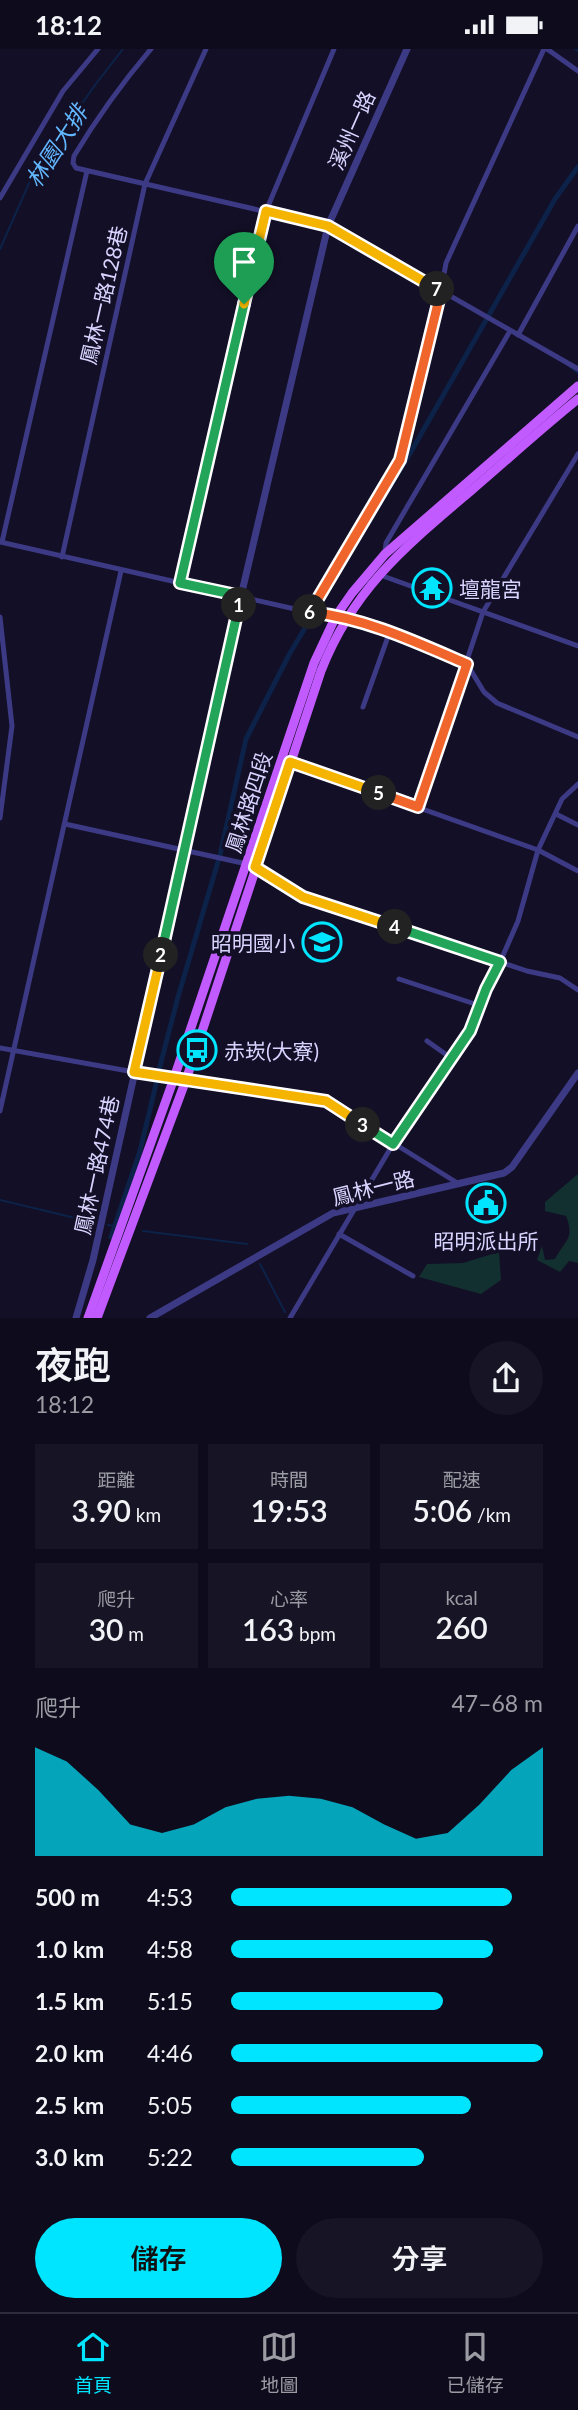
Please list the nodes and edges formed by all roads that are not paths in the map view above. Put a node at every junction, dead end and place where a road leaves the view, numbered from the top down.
1 (98, 49) edge
2 (151, 49) edge
3 (206, 49) edge
4 (334, 49) edge
5 (407, 49) edge
6 (545, 49) edge
7 (578, 71) edge
8 (87, 171) junction
9 (145, 184) junction
10 (0, 198) edge
11 (266, 211) junction
12 (328, 226) junction
13 (578, 226) edge
14 (441, 291) junction
15 (510, 331) junction
16 (518, 335) junction
17 (578, 369) edge
18 (578, 386) edge
19 (578, 399) edge
20 (578, 454) edge
21 (1, 542) edge
22 (385, 554) junction
23 (62, 557) junction
24 (388, 566) junction
25 (121, 571) junction
26 (379, 575) junction
27 (180, 583) junction
28 (241, 596) junction
29 (310, 612) junction
30 (482, 612) junction
31 (0, 617) edge
32 (341, 618) junction
33 (390, 631) junction
34 (578, 646) edge
35 (467, 664) junction
36 (363, 707) dead end
37 (578, 737) edge
38 (285, 760) junction
39 (578, 784) edge
40 (418, 807) junction
41 (556, 814) junction
42 (0, 818) edge
43 (65, 824) junction
44 (578, 825) edge
45 (538, 850) junction
46 (184, 851) junction
47 (251, 866) junction
48 (578, 871) edge
49 (500, 962) junction
50 (399, 979) dead end
51 (578, 990) edge
52 (481, 1006) junction
53 (427, 1041) dead end
54 (0, 1048) edge
55 (13, 1051) junction
56 (452, 1058) junction
57 (134, 1072) junction
58 (578, 1073) edge
59 (175, 1076) junction
60 (186, 1080) junction
61 (0, 1111) edge
62 (393, 1144) junction
63 (459, 1184) junction
64 (355, 1206) junction
65 (339, 1234) junction
66 (414, 1276) dead end
67 (76, 1318) edge
68 (88, 1318) edge
69 (97, 1318) edge
70 (150, 1318) edge
71 (290, 1318) edge

1 - 10 street
2 - 8 street
3 - 9 street, 鳳林一路128巷
4 - 11 street
5 - 12 street, 溪州一路
6 - 7 street
6 - 14 street
8 - 9 street
8 - 21 street, 鳳林一路128巷
9 - 11 street
9 - 23 street, 鳳林一路128巷
11 - 12 street
11 - 27 street
12 - 14 street
12 - 28 street
13 - 16 street
14 - 15 street
14 - 29 street
15 - 16 street
15 - 22 street
16 - 17 street
18 - 22 main road, 鳳林路四段
19 - 24 main road, 鳳林路四段
20 - 30 street
21 - 23 street, 鳳林一路128巷
22 - 24 street
22 - 32 main road, 鳳林路四段
23 - 25 street, 鳳林一路128巷
24 - 26 main road, 鳳林路四段
25 - 27 street, 鳳林一路128巷
25 - 43 street
26 - 30 street
26 - 32 main road, 鳳林路四段
27 - 28 street, 鳳林一路128巷
28 - 29 street, 鳳林一路128巷
28 - 46 street
29 - 32 street, 鳳林一路128巷
30 - 34 street
30 - 35 street
31 - 42 street
32 - 33 street, 鳳林一路128巷
32 - 38 main road, 鳳林路四段
33 - 35 street, 鳳林一路128巷
33 - 36 street
35 - 37 street
35 - 40 street
38 - 40 street
38 - 47 main road, 鳳林路四段
39 - 41 street
40 - 45 street
41 - 44 street
41 - 45 street
43 - 46 street
43 - 55 street
45 - 48 street
45 - 49 street
46 - 47 street
46 - 57 street, 鳳林一路474巷
47 - 49 street
47 - 59 main road, 鳳林路四段
47 - 60 main road, 鳳林路四段
49 - 51 street
49 - 52 street
50 - 52 street
52 - 56 street
53 - 56 street
54 - 55 street
55 - 57 street
55 - 61 street
56 - 62 street
57 - 59 street
57 - 67 street, 鳳林一路474巷
58 - 63 street, 鳳林一路
59 - 60 street
59 - 68 main road, 鳳林路四段
60 - 62 street
60 - 69 main road, 鳳林路四段
62 - 63 street
62 - 64 street
63 - 64 street, 鳳林一路
64 - 65 street
64 - 70 street, 鳳林一路
65 - 66 street
65 - 71 street

